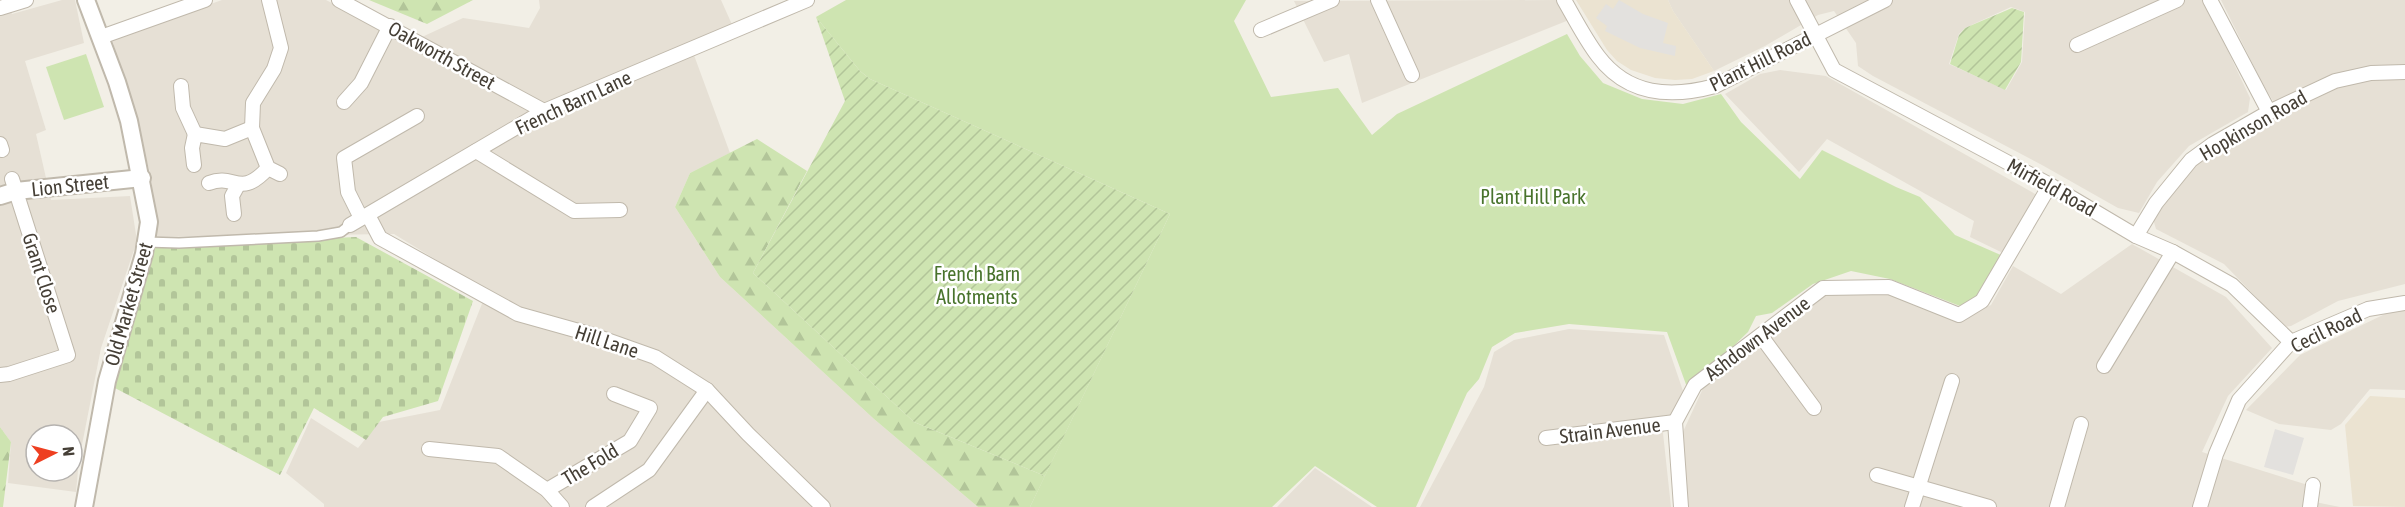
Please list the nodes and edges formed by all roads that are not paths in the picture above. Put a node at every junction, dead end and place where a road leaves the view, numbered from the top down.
1 (26, 0) edge
2 (86, 0) edge
3 (205, 0) edge
4 (268, 0) edge
5 (339, 0) edge
6 (807, 0) edge
7 (1332, 0) edge
8 (1378, 0) edge
9 (1564, 0) edge
10 (1797, 0) edge
11 (1885, 0) edge
12 (2176, 0) edge
13 (2210, 0) edge
14 (0, 8) edge
15 (390, 26) junction
16 (1261, 30) dead end
17 (1814, 35) junction
18 (101, 38) junction
19 (2077, 45) dead end
20 (2405, 72) edge
21 (1412, 75) dead end
22 (181, 86) dead end
23 (344, 102) dead end
24 (544, 111) junction
25 (2269, 112) junction
26 (417, 116) dead end
27 (252, 128) junction
28 (195, 134) junction
29 (476, 151) junction
30 (194, 165) dead end
31 (142, 178) junction
32 (209, 183) dead end
33 (238, 185) junction
34 (2050, 185) junction
35 (9, 189) edge
36 (620, 210) dead end
37 (234, 214) dead end
38 (360, 219) junction
39 (2136, 236) junction
40 (146, 242) junction
41 (2173, 252) junction
42 (2405, 303) edge
43 (1761, 336) junction
44 (2291, 342) junction
45 (2104, 366) dead end
46 (0, 375) edge
47 (1952, 381) dead end
48 (707, 390) junction
49 (614, 394) dead end
50 (1814, 408) dead end
51 (1675, 422) junction
52 (2081, 424) dead end
53 (1546, 438) dead end
54 (429, 449) dead end
55 (1877, 474) dead end
56 (2313, 485) dead end
57 (1918, 486) junction
58 (547, 490) junction
59 (84, 507) edge
60 (562, 507) edge
61 (593, 507) edge
62 (823, 507) edge
63 (1681, 507) edge
64 (1912, 507) edge
65 (1989, 507) edge
66 (2057, 507) edge
67 (2200, 507) edge
68 (2310, 507) edge

1 - 14 street
2 - 18 street, Old Market Street
3 - 18 street
4 - 27 street
5 - 15 street, Oakworth Street
6 - 24 street, French Barn Lane
7 - 16 street
8 - 21 street
9 - 17 street, Plant Hill Road
10 - 17 street, Mirfield Road
11 - 17 street, Plant Hill Road
12 - 19 street
13 - 25 street
15 - 23 street
15 - 24 street, Oakworth Street
17 - 34 street, Mirfield Road
18 - 31 street, Old Market Street
20 - 25 street, Hopkinson Road
22 - 28 street
24 - 29 street, French Barn Lane
25 - 39 street, Hopkinson Road
26 - 38 street, Hill Lane
27 - 28 street
27 - 33 street
28 - 30 street
29 - 36 street
29 - 38 street, French Barn Lane
31 - 35 street, Lion Street
31 - 40 street, Old Market Street
32 - 33 street
33 - 37 street
34 - 39 street, Mirfield Road
34 - 43 street, Ashdown Avenue
35 - 46 street, Grant Close
38 - 40 street
38 - 48 street, Hill Lane
39 - 41 street, Mirfield Road
40 - 59 street, Old Market Street
41 - 44 street, Mirfield Road
41 - 45 street
42 - 44 street, Cecil Road
43 - 50 street
43 - 51 street, Ashdown Avenue
44 - 67 street, Cecil Road
47 - 57 street
48 - 61 street
48 - 62 street, Hill Lane
49 - 58 street, The Fold
51 - 53 street, Strain Avenue
51 - 63 street
52 - 66 street
54 - 58 street
55 - 57 street
56 - 68 street
57 - 64 street
57 - 65 street
58 - 60 street

